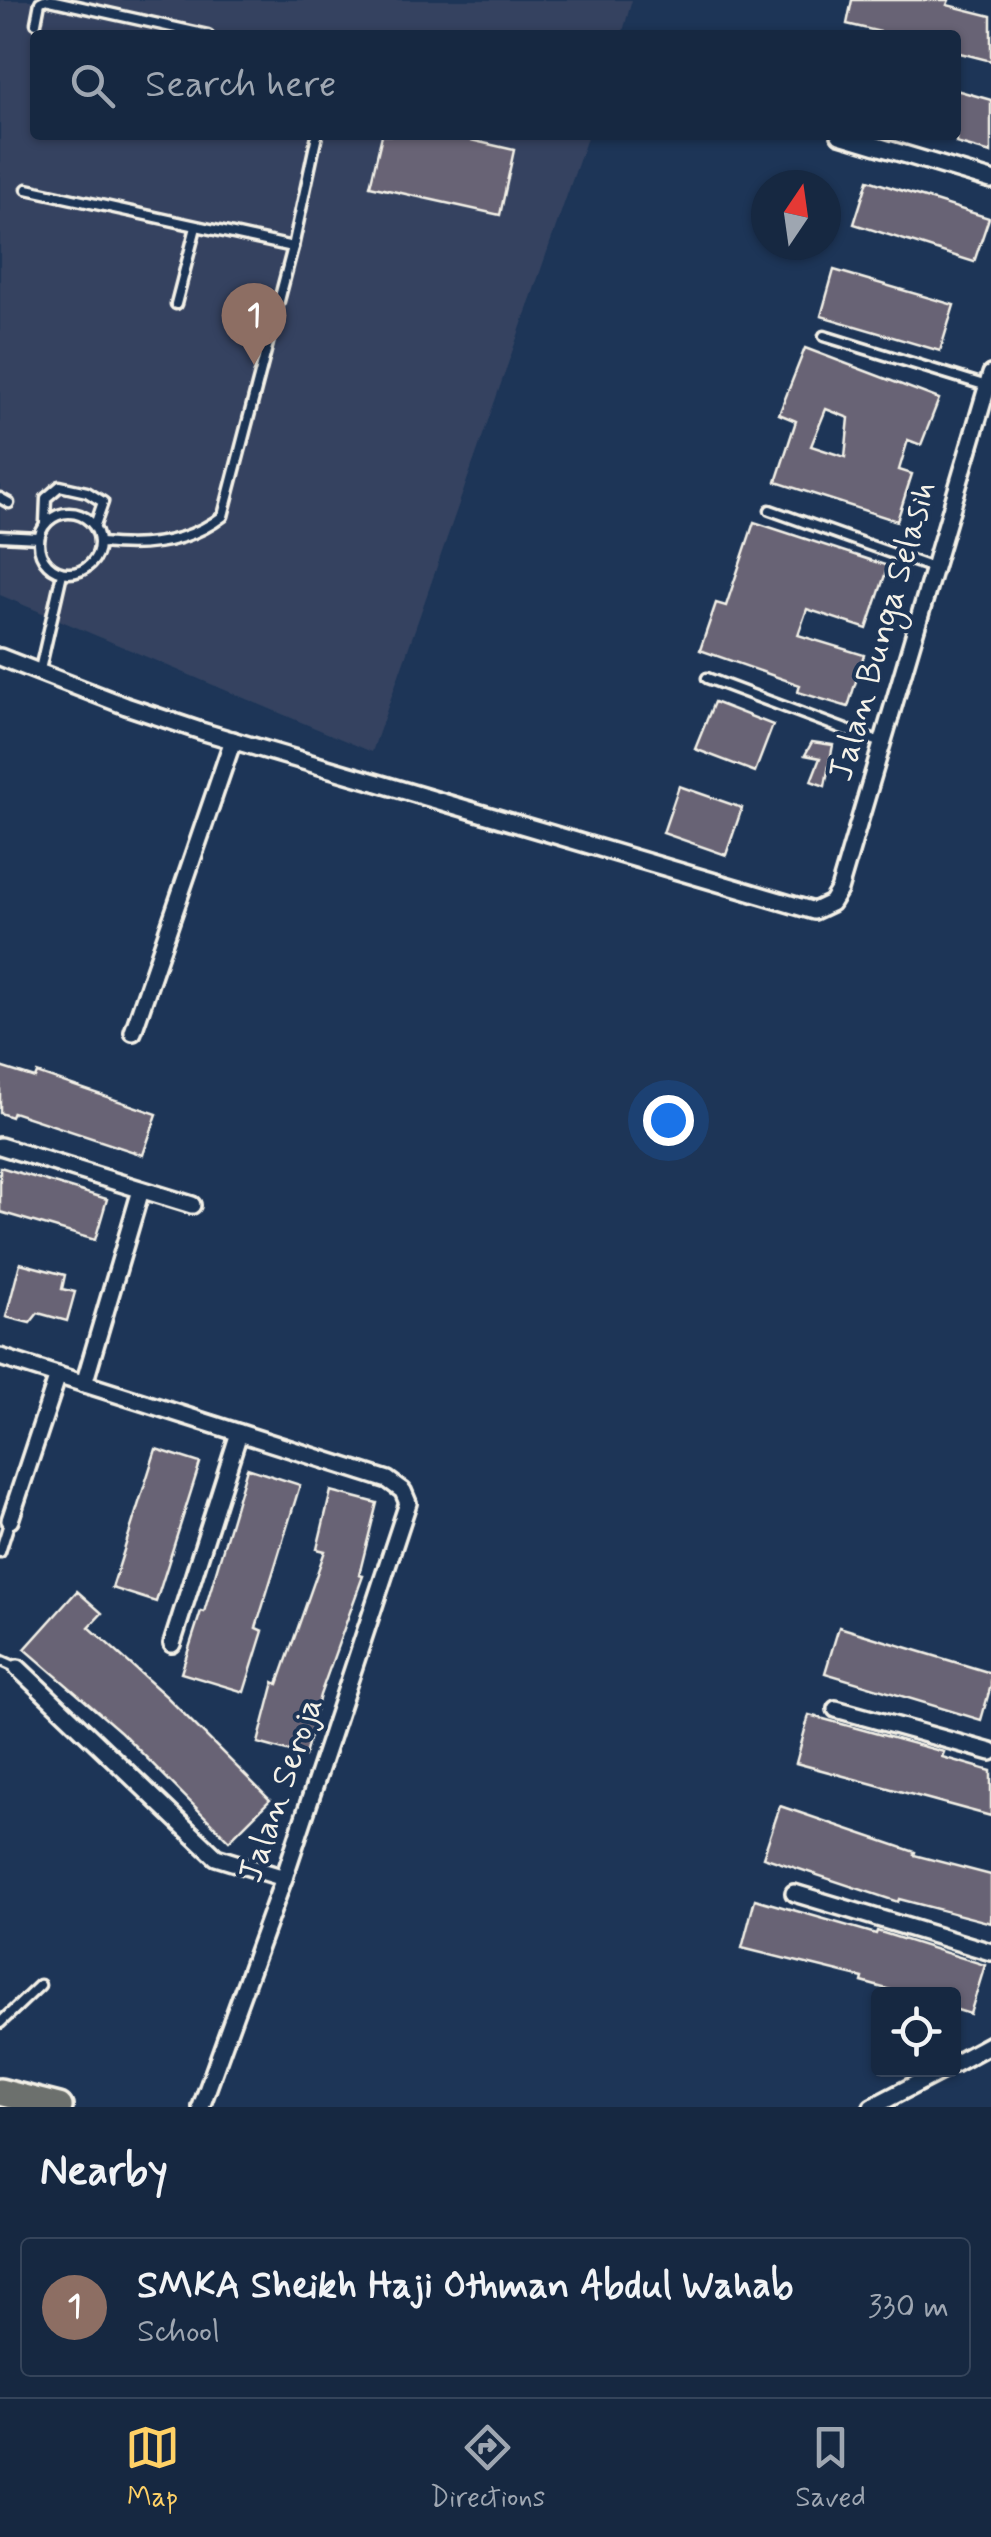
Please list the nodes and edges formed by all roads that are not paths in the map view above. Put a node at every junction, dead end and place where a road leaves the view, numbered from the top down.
1 (47, 0) edge
2 (36, 23) dead end
3 (156, 23) junction
4 (155, 30) edge
5 (186, 30) edge
6 (316, 140) edge
7 (857, 140) edge
8 (991, 180) edge
9 (27, 189) dead end
10 (196, 227) junction
11 (292, 247) junction
12 (176, 304) dead end
13 (824, 336) dead end
14 (989, 380) edge
15 (770, 510) dead end
16 (46, 524) junction
17 (94, 525) junction
18 (0, 536) edge
19 (39, 538) junction
20 (100, 543) junction
21 (933, 568) junction
22 (62, 573) junction
23 (0, 657) edge
24 (39, 674) junction
25 (707, 678) dead end
26 (233, 740) junction
27 (881, 743) junction
28 (133, 1032) dead end
29 (0, 1146) edge
30 (141, 1190) junction
31 (192, 1205) dead end
32 (0, 1357) edge
33 (58, 1375) junction
34 (84, 1384) junction
35 (239, 1433) junction
36 (10, 1520) joint
37 (0, 1552) edge
38 (172, 1644) dead end
39 (0, 1660) edge
40 (18, 1668) joint
41 (836, 1708) dead end
42 (991, 1752) edge
43 (284, 1878) junction
44 (794, 1893) dead end
45 (991, 1952) edge
46 (40, 1985) dead end
47 (0, 2023) edge
48 (991, 2044) edge
49 (961, 2060) edge
50 (930, 2077) edge
51 (0, 2092) edge
52 (59, 2107) edge
53 (201, 2107) edge
54 (872, 2107) edge

1 - 2 lane
1 - 3 lane
3 - 4 lane
3 - 5 lane
6 - 11 lane
7 - 8 street
9 - 10 lane
10 - 11 lane
10 - 12 lane
11 - 20 lane
13 - 14 lane
14 - 21 street, Jalan Bunga Selasih
15 - 21 lane
16 - 17 lane
16 - 17 lane
16 - 19 lane
17 - 20 lane
18 - 19 lane
19 - 22 lane
20 - 22 lane
21 - 27 street, Jalan Bunga Selasih
22 - 24 lane
23 - 24 street
24 - 26 street
25 - 27 lane
26 - 27 street, Jalan Bunga Selasih
26 - 28 street
29 - 30 street
30 - 31 street
30 - 34 street
32 - 33 street
33 - 34 street
33 - 36 street
34 - 35 street
35 - 38 street
35 - 43 street, Jalan Seroja
36 - 37 lane
39 - 40 lane
40 - 43 street
41 - 42 street
43 - 53 street, Jalan Seroja
44 - 45 street
46 - 47 lane
48 - 49 street
50 - 54 street
51 - 52 main road

